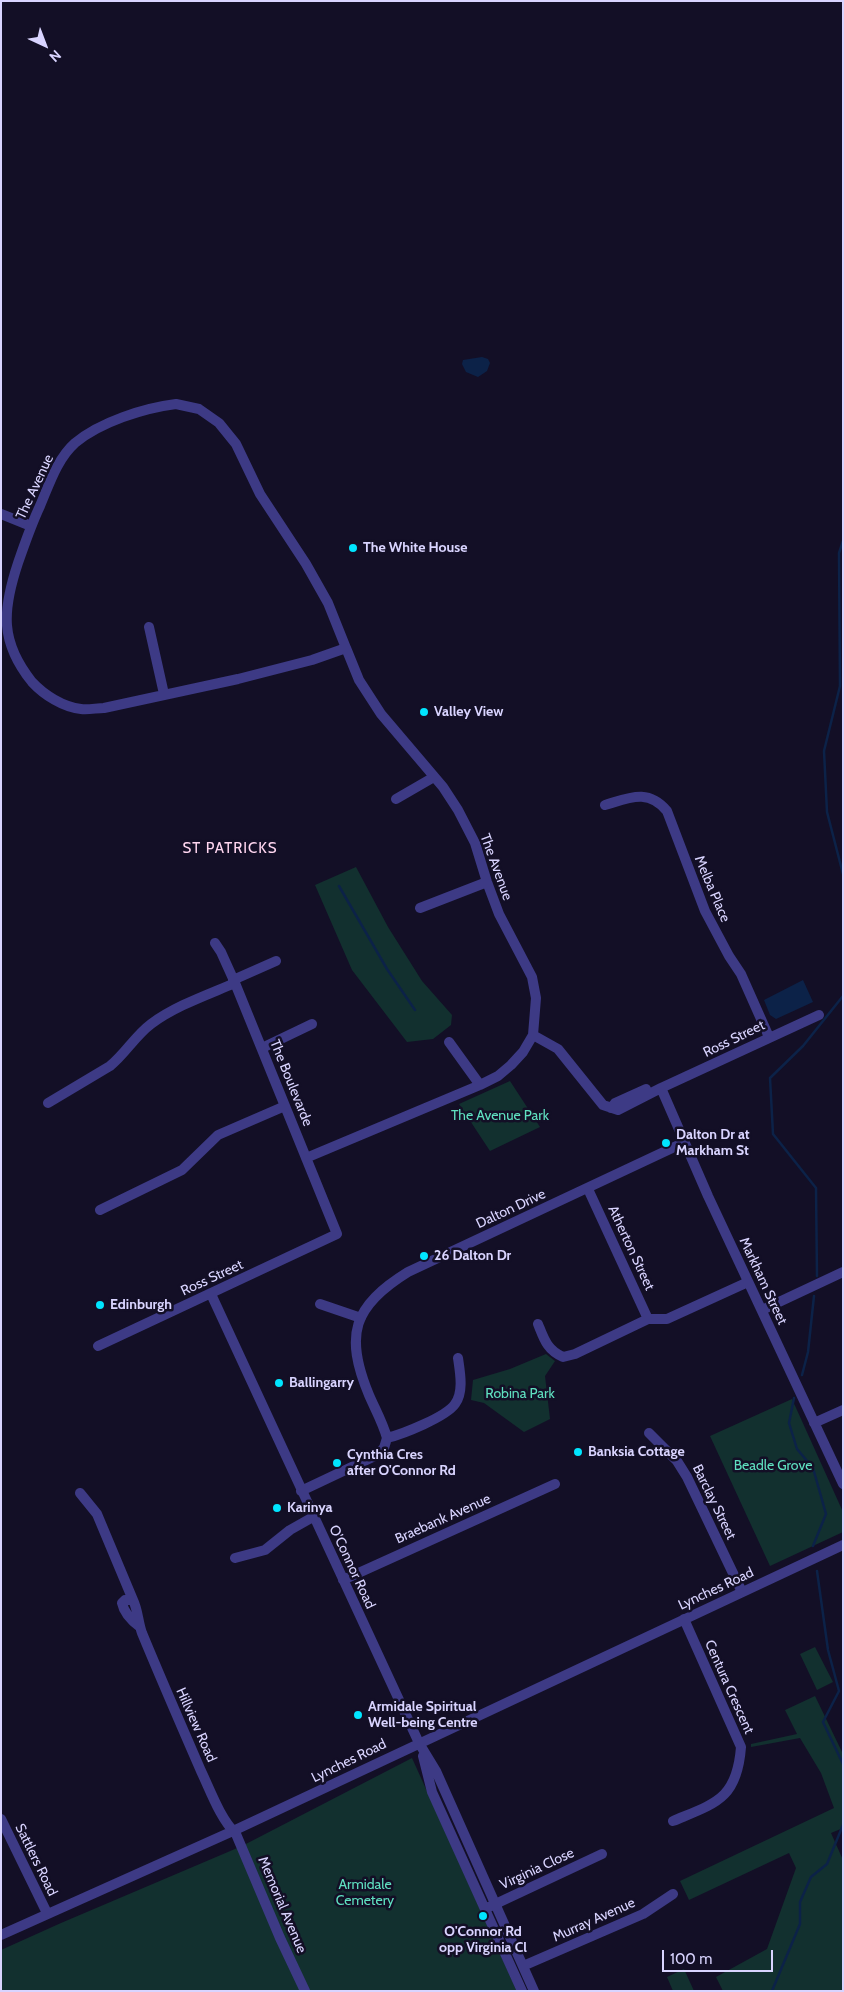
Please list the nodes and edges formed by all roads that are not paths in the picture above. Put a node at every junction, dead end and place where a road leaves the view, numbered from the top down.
1 (1, 514) edge
2 (31, 526) junction
3 (149, 627) dead end
4 (346, 648) junction
5 (164, 694) junction
6 (434, 777) junction
7 (396, 799) dead end
8 (605, 805) dead end
9 (487, 882) junction
10 (420, 908) dead end
11 (215, 944) dead end
12 (276, 961) dead end
13 (234, 981) junction
14 (819, 1014) dead end
15 (312, 1024) dead end
16 (533, 1035) junction
17 (769, 1037) junction
18 (449, 1042) dead end
19 (262, 1048) junction
20 (480, 1086) junction
21 (661, 1088) junction
22 (48, 1103) dead end
23 (284, 1106) junction
24 (685, 1142) junction
25 (306, 1158) junction
26 (588, 1189) junction
27 (100, 1210) dead end
28 (338, 1234) joint
29 (843, 1272) edge
30 (748, 1282) junction
31 (211, 1294) junction
32 (320, 1304) dead end
33 (762, 1310) junction
34 (360, 1318) junction
35 (648, 1319) junction
36 (538, 1324) dead end
37 (98, 1346) dead end
38 (458, 1358) dead end
39 (843, 1410) edge
40 (814, 1423) junction
41 (649, 1433) dead end
42 (387, 1438) junction
43 (556, 1484) dead end
44 (843, 1484) edge
45 (301, 1490) junction
46 (80, 1493) dead end
47 (314, 1517) junction
48 (843, 1545) edge
49 (235, 1558) dead end
50 (343, 1580) junction
51 (742, 1592) junction
52 (684, 1619) junction
53 (419, 1743) junction
54 (1, 1819) edge
55 (673, 1821) dead end
56 (233, 1831) junction
57 (602, 1854) dead end
58 (673, 1894) dead end
59 (495, 1904) junction
60 (484, 1910) junction
61 (47, 1913) junction
62 (1, 1935) edge
63 (523, 1966) junction
64 (305, 1991) edge
65 (522, 1991) edge
66 (534, 1991) edge

1 - 2 street
2 - 4 street, The Avenue
2 - 5 street, The Avenue
3 - 5 street
4 - 5 street, The Avenue
4 - 6 street, The Avenue
6 - 7 street
6 - 9 street, The Avenue
8 - 17 street, Melba Place
9 - 10 street
9 - 16 street, The Avenue
11 - 13 street, The Boulevarde
12 - 13 street
13 - 19 street, The Boulevarde
13 - 22 street
14 - 17 street, Ross Street
15 - 19 street
16 - 20 street, The Avenue
16 - 21 street, Ross Street
17 - 21 street, Ross Street
18 - 20 street
19 - 23 street, The Boulevarde
20 - 25 street, The Avenue
21 - 24 street, Markham Street
23 - 25 street, The Boulevarde
23 - 27 street
24 - 26 street, Dalton Drive
24 - 30 street, Markham Street
25 - 28 street, The Boulevarde
26 - 34 street, Dalton Drive
26 - 35 street, Atherton Street
28 - 31 street, Ross Street
29 - 33 street
30 - 33 street, Markham Street
30 - 35 street
31 - 37 street, Ross Street
31 - 45 street, O'Connor Road
32 - 34 street
33 - 40 street, Markham Street
34 - 42 street, Dalton Drive
35 - 36 street
38 - 42 street
39 - 40 street
40 - 44 street, Markham Street
41 - 51 street, Barclay Street
42 - 45 street
43 - 50 street, Braebank Avenue
45 - 47 street, O'Connor Road
46 - 56 street, Hillview Road
47 - 49 street
47 - 50 street, O'Connor Road
48 - 51 street, Lynches Road
50 - 53 street, O'Connor Road
51 - 52 street, Lynches Road
52 - 53 street, Lynches Road
52 - 55 street, Centura Crescent
53 - 56 street, Lynches Road
53 - 59 street, O'Connor Road
53 - 60 street, O'Connor Road
54 - 61 street, Sattlers Road
56 - 61 street, Lynches Road
56 - 64 street, Memorial Avenue
57 - 59 street, Virginia Close
58 - 63 street, Murray Avenue
59 - 60 street, Virginia Close
59 - 63 street, O'Connor Road
60 - 65 street, O'Connor Road
61 - 62 street, Lynches Road
63 - 66 street, O'Connor Road

